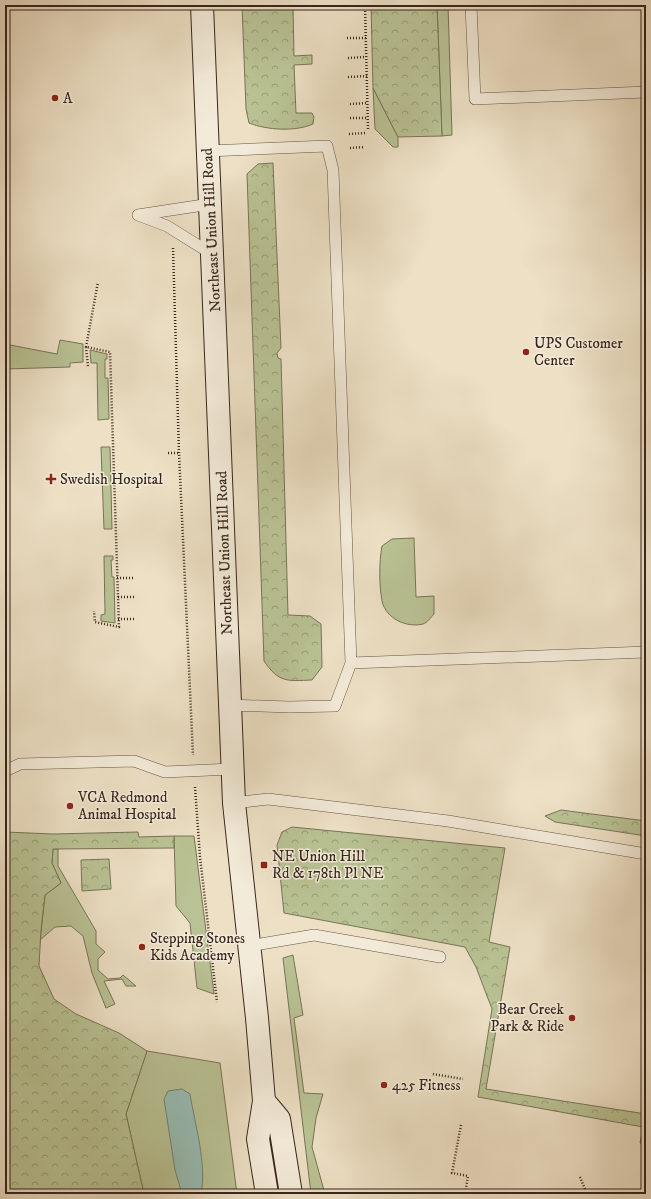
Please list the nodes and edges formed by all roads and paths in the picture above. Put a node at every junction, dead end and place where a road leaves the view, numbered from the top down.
1 (202, 5) edge
2 (365, 5) edge
3 (471, 5) edge
4 (347, 38) dead end
5 (366, 38) junction
6 (366, 57) junction
7 (348, 58) dead end
8 (367, 76) junction
9 (348, 77) dead end
10 (646, 92) edge
11 (367, 103) junction
12 (350, 104) dead end
13 (350, 118) dead end
14 (368, 118) junction
15 (368, 129) dead end
16 (365, 133) dead end
17 (350, 134) dead end
18 (365, 147) dead end
19 (350, 148) dead end
20 (207, 151) junction
21 (210, 204) junction
22 (173, 241) dead end
23 (212, 254) junction
24 (98, 282) dead end
25 (86, 347) junction
26 (88, 366) dead end
27 (179, 453) junction
28 (168, 454) dead end
29 (117, 578) junction
30 (133, 578) dead end
31 (118, 597) junction
32 (134, 597) dead end
33 (94, 612) dead end
34 (118, 619) junction
35 (135, 619) dead end
36 (646, 652) edge
37 (351, 663) junction
38 (230, 705) junction
39 (193, 755) dead end
40 (232, 769) junction
41 (5, 771) edge
42 (195, 787) dead end
43 (234, 803) junction
44 (646, 854) edge
45 (249, 946) junction
46 (440, 956) dead end
47 (217, 1002) dead end
48 (433, 1074) dead end
49 (463, 1078) dead end
50 (264, 1101) junction
51 (460, 1125) dead end
52 (580, 1177) dead end
53 (267, 1194) edge
54 (291, 1194) edge
55 (465, 1194) edge
56 (587, 1194) edge

1 - 20 main road, Northeast Union Hill Road
2 - 5 path
3 - 10 lane
4 - 5 path
5 - 6 path
6 - 7 path
6 - 8 path
8 - 9 path
8 - 11 path
11 - 12 path
11 - 14 path
13 - 14 path
14 - 15 path
16 - 17 path
18 - 19 path
20 - 21 main road, Northeast Union Hill Road
20 - 37 lane
21 - 23 main road, Northeast Union Hill Road
21 - 23 lane
22 - 27 path
23 - 38 main road, Northeast Union Hill Road
24 - 25 path
25 - 26 path
25 - 29 path
27 - 28 path
27 - 39 path
29 - 30 path
29 - 31 path
31 - 32 path
31 - 34 path
33 - 34 path
34 - 35 path
36 - 37 lane
37 - 38 lane
38 - 40 main road, Northeast Union Hill Road
40 - 41 lane
40 - 43 main road, Northeast Union Hill Road
42 - 47 path
43 - 44 lane
43 - 45 main road, Northeast Union Hill Road
45 - 46 lane
45 - 50 main road, Northeast Union Hill Road
48 - 49 path
50 - 53 main road, Northeast Union Hill Road
50 - 54 main road
51 - 55 path
52 - 56 path

